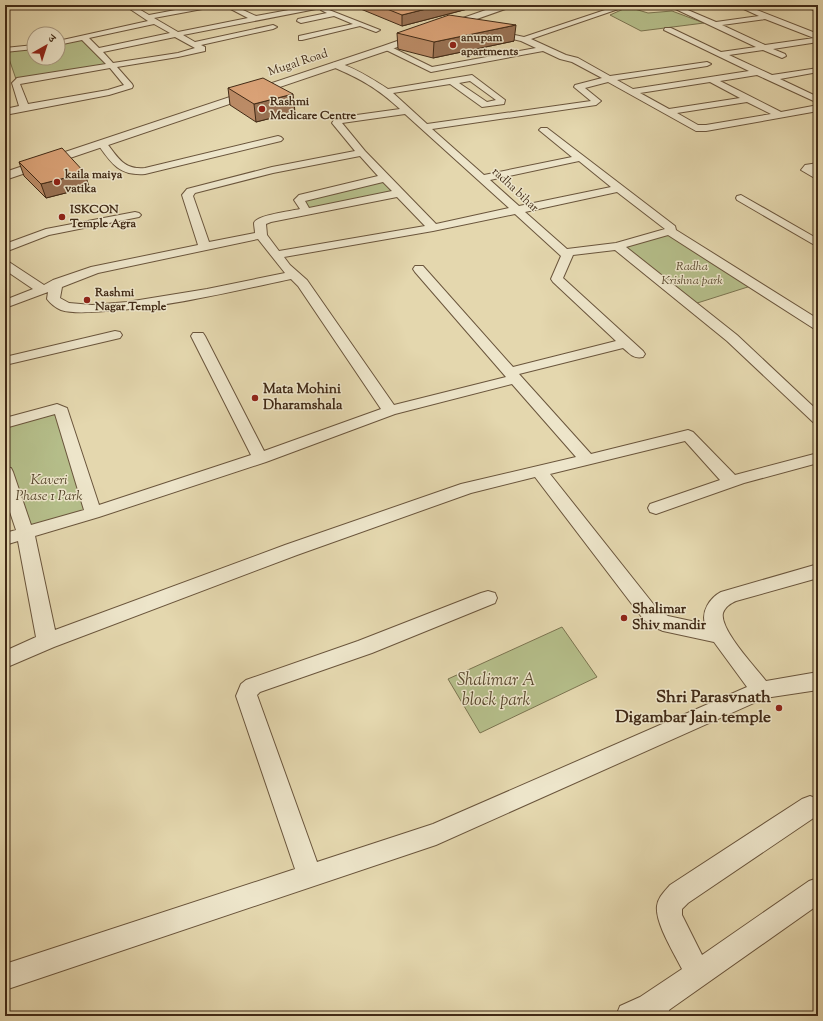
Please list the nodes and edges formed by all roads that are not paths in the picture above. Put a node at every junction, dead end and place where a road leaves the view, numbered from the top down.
1 (127, 5) edge
2 (213, 5) edge
3 (226, 5) edge
4 (508, 5) edge
5 (626, 5) edge
6 (670, 5) edge
7 (738, 5) edge
8 (806, 5) edge
9 (314, 6) edge
10 (252, 8) dead end
11 (238, 10) junction
12 (818, 10) edge
13 (223, 14) dead end
14 (334, 14) junction
15 (766, 17) junction
16 (255, 18) junction
17 (348, 19) junction
18 (160, 22) junction
19 (296, 22) dead end
20 (361, 24) junction
21 (715, 24) junction
22 (319, 25) dead end
23 (699, 26) dead end
24 (448, 27) junction
25 (684, 28) dead end
26 (818, 28) edge
27 (464, 29) edge
28 (376, 30) dead end
29 (801, 30) junction
30 (488, 31) edge
31 (177, 34) junction
32 (83, 37) junction
33 (302, 38) dead end
34 (818, 39) edge
35 (524, 40) junction
36 (66, 41) edge
37 (194, 44) junction
38 (26, 48) edge
39 (386, 48) junction
40 (546, 48) junction
41 (765, 48) junction
42 (5, 50) edge
43 (97, 51) junction
44 (721, 54) junction
45 (782, 56) dead end
46 (707, 64) dead end
47 (336, 65) junction
48 (112, 66) junction
49 (818, 70) edge
50 (758, 72) junction
51 (770, 78) junction
52 (609, 79) junction
53 (710, 79) junction
54 (452, 81) junction
55 (386, 92) junction
56 (632, 92) junction
57 (748, 99) junction
58 (818, 100) edge
59 (484, 105) junction
60 (23, 108) junction
61 (818, 108) edge
62 (407, 111) junction
63 (5, 112) edge
64 (668, 112) junction
65 (780, 115) junction
66 (497, 116) junction
67 (426, 127) junction
68 (544, 130) dead end
69 (278, 139) dead end
70 (102, 143) junction
71 (362, 153) junction
72 (581, 158) junction
73 (818, 166) edge
74 (5, 176) edge
75 (818, 177) edge
76 (385, 178) junction
77 (483, 178) junction
78 (620, 188) junction
79 (400, 193) junction
80 (741, 198) dead end
81 (517, 210) junction
82 (306, 211) junction
83 (135, 215) dead end
84 (433, 228) junction
85 (670, 231) junction
86 (261, 234) junction
87 (818, 244) edge
88 (617, 246) junction
89 (205, 247) junction
90 (5, 248) edge
91 (564, 253) junction
92 (277, 255) junction
93 (5, 264) edge
94 (419, 269) dead end
95 (294, 275) junction
96 (57, 284) junction
97 (5, 289) edge
98 (41, 289) junction
99 (19, 298) junction
100 (5, 304) edge
101 (818, 325) edge
102 (115, 335) dead end
103 (198, 336) dead end
104 (626, 343) junction
105 (638, 354) dead end
106 (5, 361) edge
107 (512, 376) junction
108 (390, 410) junction
109 (818, 419) edge
110 (5, 423) edge
111 (260, 458) junction
112 (818, 458) edge
113 (586, 460) junction
114 (5, 472) edge
115 (540, 472) junction
116 (732, 482) junction
117 (656, 508) dead end
118 (93, 514) junction
119 (25, 532) junction
120 (5, 539) edge
121 (818, 571) edge
122 (488, 598) dead end
123 (720, 635) junction
124 (47, 641) junction
125 (5, 660) edge
126 (818, 680) edge
127 (762, 690) junction
128 (810, 807) dead end
129 (310, 876) junction
130 (818, 890) edge
131 (698, 974) junction
132 (5, 976) edge
133 (646, 1013) edge

1 - 18 street
2 - 18 street
3 - 11 street
4 - 24 street, Mugal Road
5 - 35 street
6 - 21 street
7 - 15 street
8 - 12 street
9 - 14 street
9 - 16 street
10 - 11 street
11 - 13 street
11 - 16 street
14 - 17 street
14 - 19 street
15 - 21 street
15 - 29 street
16 - 31 street
16 - 37 street
17 - 20 street
17 - 22 street
18 - 31 street
18 - 32 street
20 - 28 street
20 - 33 street
21 - 23 street
21 - 41 street
24 - 27 street
24 - 39 street, Mugal Road
25 - 44 street
26 - 29 street
29 - 34 street
30 - 35 street
31 - 37 street
31 - 43 street
32 - 36 street
32 - 43 street
34 - 41 street
35 - 40 street
37 - 48 street
38 - 42 street
39 - 40 street
39 - 47 street, Mugal Road
40 - 52 street
41 - 44 street
41 - 45 street
43 - 48 street
44 - 50 street
46 - 52 street
47 - 55 street, radha bihar
47 - 70 street, Mugal Road
48 - 60 street
48 - 60 street
49 - 51 street
50 - 51 street
50 - 53 street
51 - 58 street
52 - 56 street
52 - 66 street
53 - 56 street
53 - 57 street
54 - 55 street
54 - 59 street
54 - 59 street
55 - 62 street, radha bihar
56 - 64 street
57 - 64 street
57 - 65 street
59 - 66 street
60 - 63 street
61 - 65 street
62 - 67 street, radha bihar
62 - 71 street
64 - 65 street
66 - 67 street
67 - 77 street, radha bihar
68 - 72 street
69 - 70 street
70 - 74 street, Mugal Road
71 - 76 street
71 - 89 street
72 - 77 street
72 - 78 street
73 - 75 street
76 - 79 street
76 - 82 street
77 - 81 street, radha bihar
78 - 81 street
78 - 85 street
79 - 82 street
79 - 84 street
80 - 87 street
81 - 84 street
81 - 91 street, radha bihar
82 - 86 street
83 - 90 street
84 - 92 street
85 - 88 street
85 - 101 street
86 - 89 street
86 - 92 street
88 - 91 street
88 - 109 street
89 - 96 street
91 - 104 street
92 - 95 street
93 - 98 street
94 - 107 street
95 - 96 street
95 - 108 street
96 - 98 street
97 - 99 street
98 - 99 street
99 - 100 street
102 - 106 street
103 - 111 street
104 - 105 street
104 - 107 street
107 - 108 street
107 - 113 street
108 - 111 street
110 - 118 street
111 - 118 street
112 - 116 street
113 - 115 street
113 - 116 street
114 - 119 street
115 - 123 street
115 - 124 street
116 - 117 street
118 - 119 street
119 - 120 street
119 - 124 street
121 - 123 street
122 - 129 street
123 - 127 street
124 - 125 street
126 - 127 street
127 - 129 street
128 - 131 street
129 - 132 street
130 - 131 street
131 - 133 street

